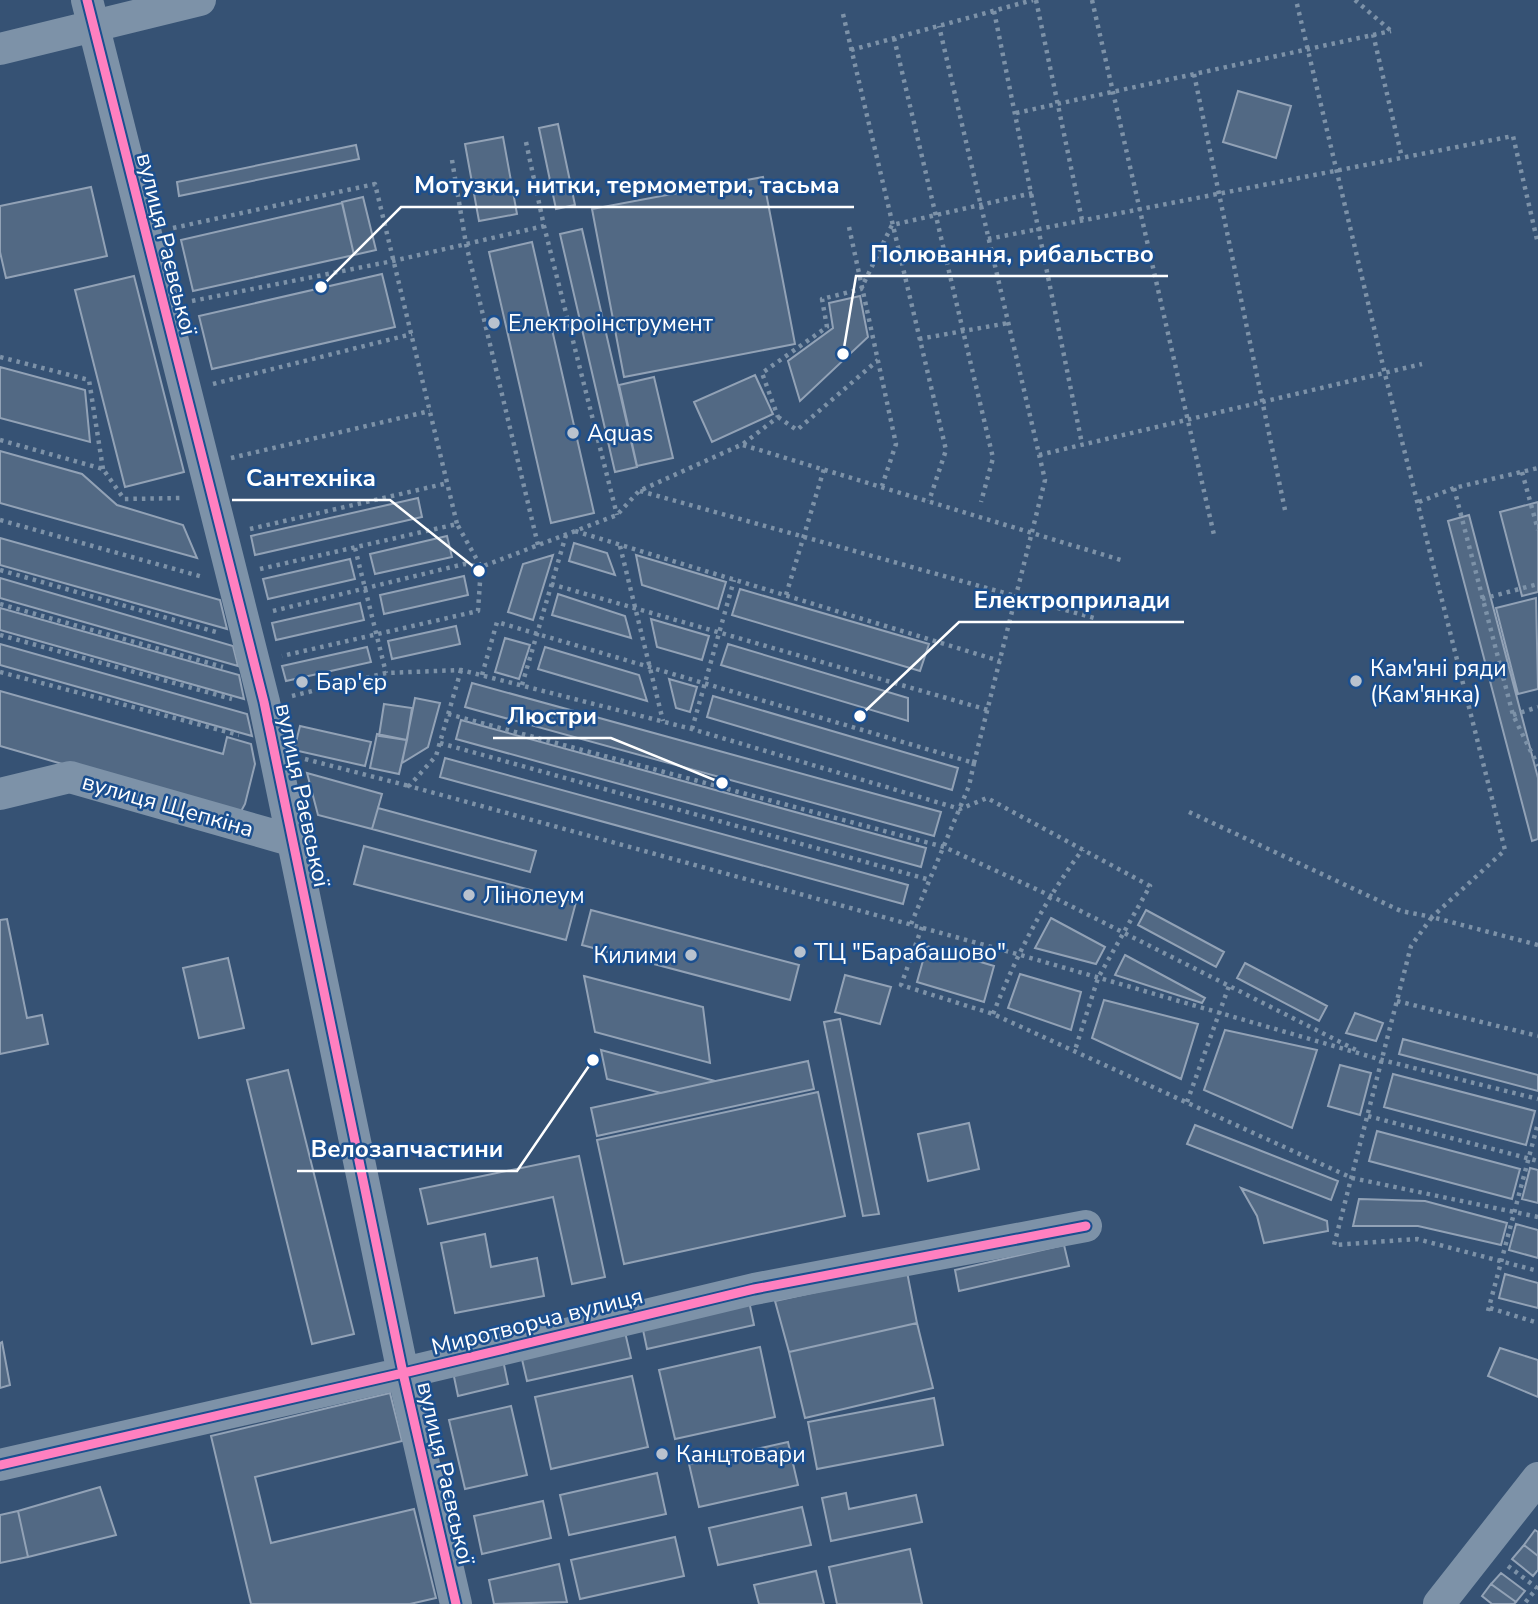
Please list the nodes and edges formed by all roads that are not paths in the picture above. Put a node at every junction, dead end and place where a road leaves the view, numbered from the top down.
1 (200, 0) edge
2 (90, 14) edge
3 (0, 49) edge
4 (0, 794) edge
5 (294, 841) junction
6 (1086, 1226) dead end
7 (404, 1373) junction
8 (0, 1465) edge
9 (1538, 1478) edge
10 (456, 1604) edge
11 (1439, 1604) edge

1 - 2 street
2 - 3 street
2 - 5 street, вулиця Раєвської
4 - 5 street, вулиця Щепкіна
5 - 7 street, вулиця Раєвської
6 - 7 street, Миротворча вулиця
7 - 8 street, Миротворча вулиця
7 - 10 street, вулиця Раєвської
9 - 11 street

